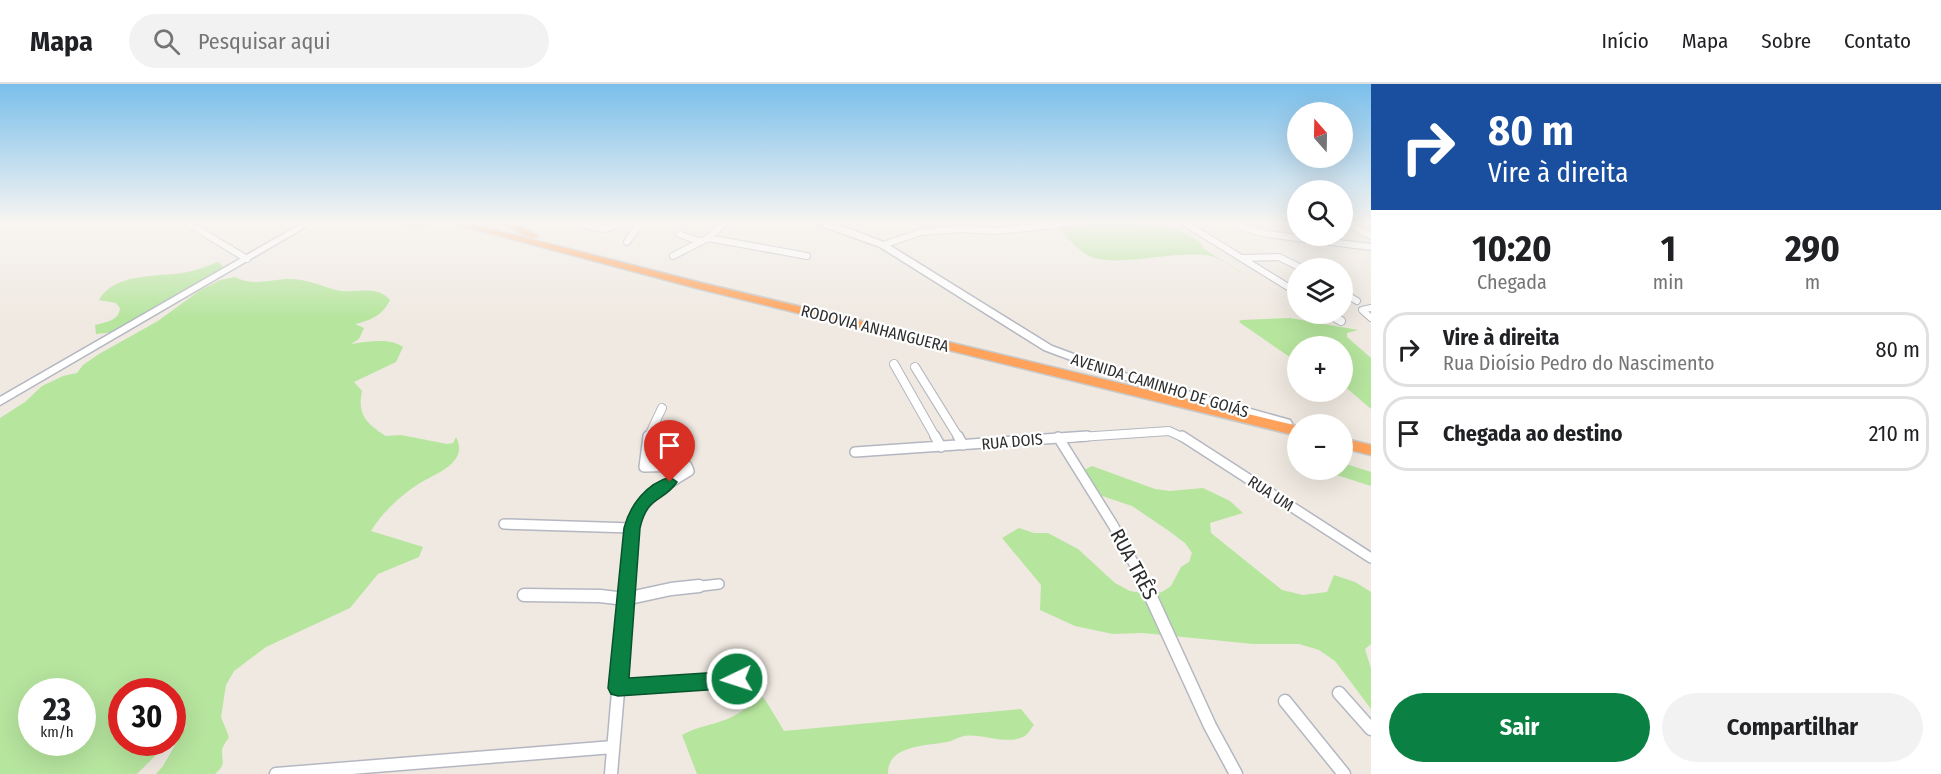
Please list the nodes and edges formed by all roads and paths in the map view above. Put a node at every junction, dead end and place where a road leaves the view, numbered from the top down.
1 (239, 254) edge
2 (255, 254) edge
3 (577, 254) edge
4 (591, 254) edge
5 (677, 254) edge
6 (797, 254) edge
7 (898, 254) edge
8 (1235, 254) edge
9 (674, 256) dead end
10 (807, 256) dead end
11 (1241, 258) junction
12 (247, 259) junction
13 (1287, 261) edge
14 (1287, 286) edge
15 (1353, 299) edge
16 (1357, 301) dead end
17 (1371, 308) edge
18 (1371, 318) edge
19 (894, 364) dead end
20 (915, 367) dead end
21 (0, 402) edge
22 (662, 408) dead end
23 (1287, 425) edge
24 (1287, 425) edge
25 (1287, 425) edge
26 (1169, 431) joint
27 (1058, 437) junction
28 (1353, 440) edge
29 (1371, 444) edge
30 (963, 445) junction
31 (1353, 446) edge
32 (941, 447) junction
33 (1371, 450) edge
34 (855, 452) dead end
35 (504, 524) dead end
36 (632, 528) junction
37 (1371, 558) edge
38 (719, 584) dead end
39 (524, 595) dead end
40 (625, 599) junction
41 (737, 679) dead end
42 (618, 688) junction
43 (1339, 693) dead end
44 (1195, 698) joint
45 (1285, 701) dead end
46 (1371, 729) edge
47 (613, 747) junction
48 (276, 774) edge
49 (611, 774) edge
50 (1236, 774) edge
51 (1344, 774) edge

1 - 12 street
2 - 12 main road
3 - 23 highway, RODOVIA ANHANGUERA
4 - 24 highway, RODOVIA ANHANGUERA
5 - 9 street
6 - 10 street
7 - 25 main road, AVENIDA CAMINHO DE GOIÁS
8 - 11 street
11 - 13 street
11 - 14 street
12 - 21 main road
15 - 16 street
17 - 18 street
19 - 32 street
20 - 30 street
22 - 36 street
26 - 27 street, RUA DOIS
26 - 37 street, RUA UM
27 - 30 street, RUA DOIS
27 - 44 street, RUA TRÊS
28 - 29 highway
30 - 32 street, RUA DOIS
31 - 33 highway
32 - 34 street, RUA DOIS
35 - 36 street
36 - 40 street
38 - 40 street
39 - 40 street
40 - 42 street
41 - 42 street
42 - 47 street
43 - 46 street
44 - 50 street
45 - 51 street
47 - 48 street
47 - 49 street

